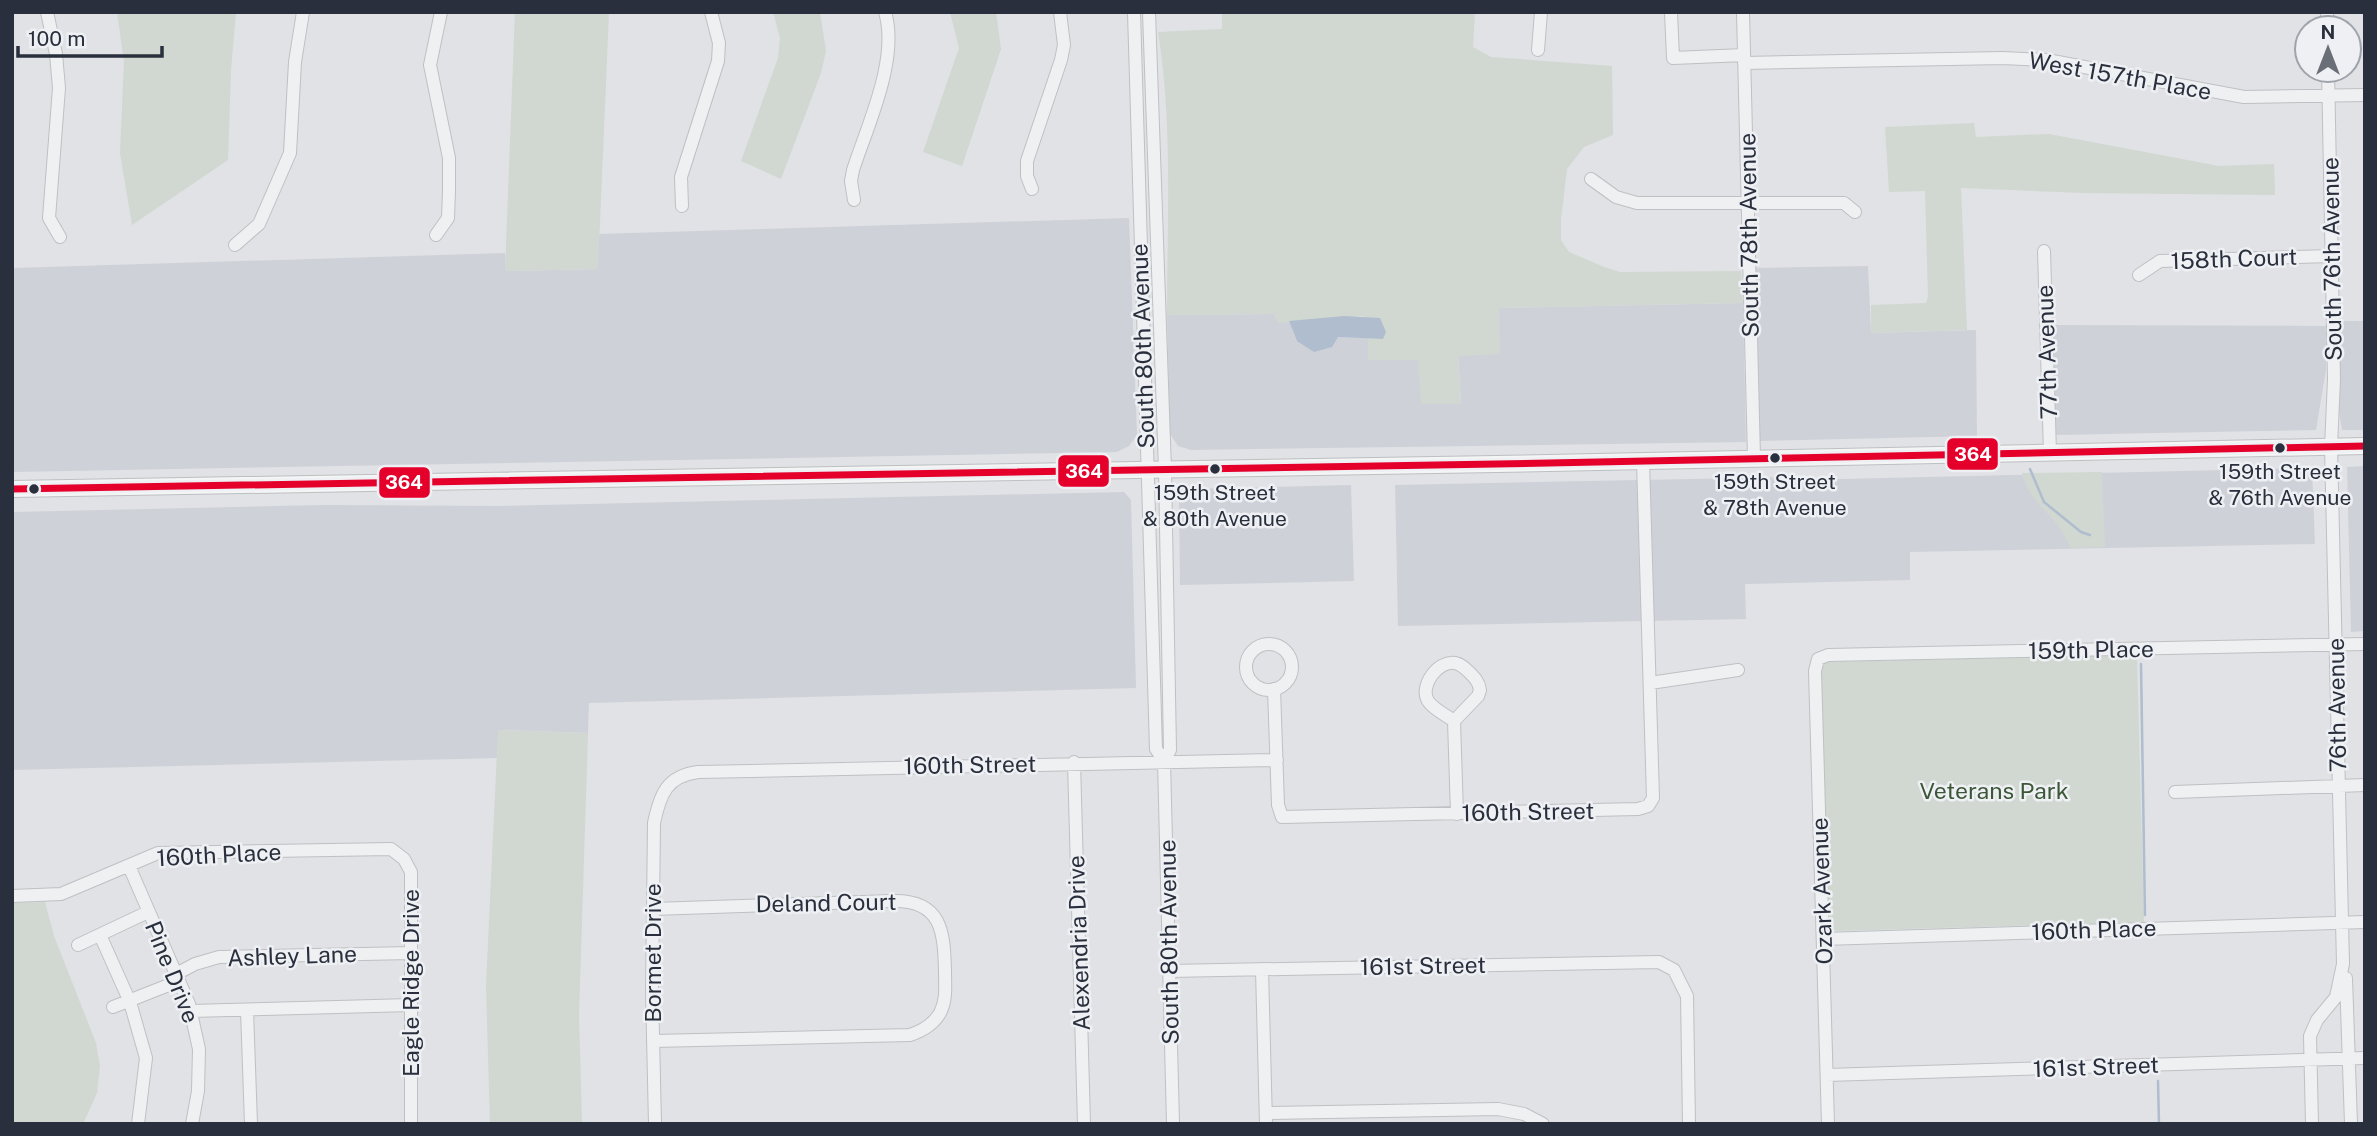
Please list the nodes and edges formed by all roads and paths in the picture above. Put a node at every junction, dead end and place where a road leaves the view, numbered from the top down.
1 (47, 12) edge
2 (303, 12) edge
3 (441, 12) edge
4 (711, 12) edge
5 (885, 12) edge
6 (1060, 12) edge
7 (1134, 12) edge
8 (1149, 12) edge
9 (1541, 12) edge
10 (1671, 12) edge
11 (1743, 12) edge
12 (1538, 50) dead end
13 (1744, 59) junction
14 (2328, 84) edge
15 (2365, 95) edge
16 (2328, 96) junction
17 (1591, 179) dead end
18 (1032, 190) dead end
19 (854, 200) dead end
20 (1748, 202) junction
21 (681, 206) dead end
22 (1855, 212) dead end
23 (436, 235) dead end
24 (60, 237) dead end
25 (235, 245) dead end
26 (2043, 251) dead end
27 (2332, 256) junction
28 (2139, 275) dead end
29 (2365, 446) edge
30 (2330, 447) junction
31 (2050, 453) junction
32 (1754, 458) junction
33 (1643, 461) junction
34 (1147, 470) junction
35 (1165, 470) junction
36 (12, 489) edge
37 (2365, 644) edge
38 (2335, 645) junction
39 (1818, 659) joint
40 (1738, 670) dead end
41 (1650, 683) junction
42 (1274, 690) dead end
43 (1454, 721) junction
44 (1277, 760) junction
45 (1164, 761) junction
46 (1074, 762) junction
47 (2365, 785) edge
48 (668, 786) joint
49 (2338, 786) junction
50 (2175, 792) dead end
51 (1457, 814) junction
52 (391, 849) joint
53 (129, 866) junction
54 (12, 896) edge
55 (653, 909) junction
56 (148, 912) junction
57 (2342, 922) junction
58 (2365, 922) edge
59 (100, 934) junction
60 (1823, 939) junction
61 (78, 945) dead end
62 (411, 953) junction
63 (2343, 964) junction
64 (1262, 969) junction
65 (1169, 971) junction
66 (177, 978) junction
67 (130, 1002) junction
68 (411, 1005) junction
69 (114, 1007) dead end
70 (247, 1010) junction
71 (191, 1011) junction
72 (653, 1041) junction
73 (2365, 1058) edge
74 (2349, 1059) junction
75 (2310, 1060) junction
76 (1827, 1075) junction
77 (1266, 1118) edge
78 (138, 1124) edge
79 (192, 1124) edge
80 (251, 1124) edge
81 (411, 1124) edge
82 (655, 1124) edge
83 (1084, 1124) edge
84 (1174, 1124) edge
85 (1542, 1124) edge
86 (1689, 1124) edge
87 (1828, 1124) edge
88 (2312, 1124) edge
89 (2351, 1124) edge

1 - 24 street
2 - 25 street
3 - 23 street
4 - 21 street
5 - 19 street
6 - 18 street
7 - 34 street, South 80th Avenue
8 - 35 street, South 80th Avenue
9 - 12 street
10 - 13 street, West 157th Place
11 - 13 street, South 78th Avenue
13 - 16 street, West 157th Place
13 - 20 street, South 78th Avenue
14 - 16 street, South 76th Avenue
15 - 16 street, West 157th Place
16 - 27 street, South 76th Avenue
17 - 20 street
20 - 22 street
20 - 32 street, South 78th Avenue
26 - 31 street, 77th Avenue
27 - 28 street, 158th Court
27 - 30 street, South 76th Avenue
29 - 30 main road
30 - 31 main road
30 - 38 street, 76th Avenue
31 - 32 main road
32 - 33 main road
33 - 35 main road
33 - 41 street
34 - 35 main road
34 - 36 main road
34 - 45 street, South 80th Avenue
35 - 45 street, South 80th Avenue
37 - 38 street, 159th Place
38 - 39 street, 159th Place
38 - 49 street, 76th Avenue
39 - 60 street, Ozark Avenue
40 - 41 street
41 - 51 street, 160th Street
42 - 44 street
43 - 43 street
43 - 51 street
44 - 45 street, 160th Street
44 - 51 street, 160th Street
45 - 46 street, 160th Street
45 - 65 street, South 80th Avenue
46 - 48 street, 160th Street
46 - 83 street, Alexendria Drive
47 - 49 street
48 - 55 street, Bormet Drive
49 - 50 street
49 - 57 street, 76th Avenue
52 - 53 street, 160th Place
52 - 62 street, Eagle Ridge Drive
53 - 54 street, 160th Place
53 - 56 street, Pine Drive
55 - 72 street, Bormet Drive
55 - 72 street, Deland Court
56 - 59 street
56 - 66 street, Pine Drive
57 - 58 street, 160th Place
57 - 60 street, 160th Place
57 - 63 street, 76th Avenue
59 - 61 street
59 - 67 street
60 - 76 street, Ozark Avenue
62 - 66 street, Ashley Lane
62 - 68 street, Eagle Ridge Drive
63 - 74 street, 76th Avenue
63 - 75 street, 76th Avenue
64 - 65 street, 161st Street
64 - 77 street
64 - 86 street, 161st Street
65 - 84 street, South 80th Avenue
66 - 67 street, Ashley Lane
66 - 71 street, Pine Drive
67 - 69 street, Ashley Lane
67 - 78 street
68 - 70 street
68 - 81 street, Eagle Ridge Drive
70 - 71 street
70 - 80 street
71 - 79 street, Pine Drive
72 - 82 street, Bormet Drive
73 - 74 street, 161st Street
74 - 75 street, 161st Street
74 - 89 street, 76th Avenue
75 - 76 street, 161st Street
75 - 88 street, 76th Avenue
76 - 87 street, Ozark Avenue
77 - 85 street

